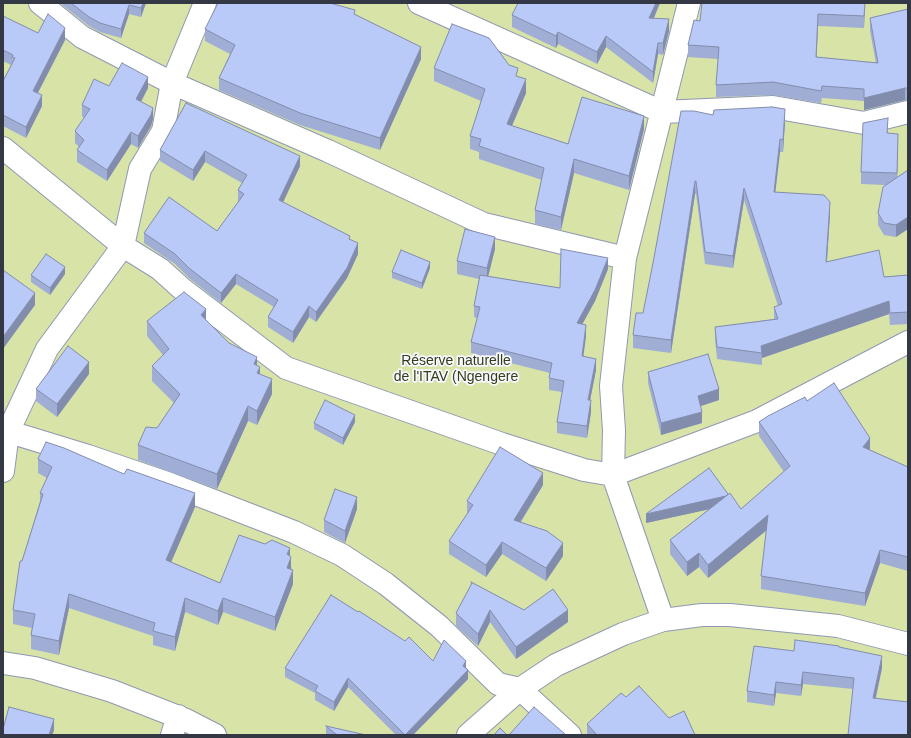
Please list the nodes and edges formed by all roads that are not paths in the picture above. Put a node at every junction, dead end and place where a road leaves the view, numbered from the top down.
1 (40, 3) edge
2 (205, 3) edge
3 (418, 3) edge
4 (689, 3) edge
5 (172, 83) junction
6 (662, 112) junction
7 (908, 112) edge
8 (3, 148) edge
9 (123, 246) junction
10 (626, 258) junction
11 (908, 342) edge
12 (5, 431) edge
13 (3, 471) edge
14 (613, 476) junction
15 (663, 620) junction
16 (908, 644) edge
17 (3, 663) edge
18 (520, 689) junction
19 (175, 726) edge
20 (215, 735) edge
21 (468, 735) edge
22 (570, 735) edge

1 - 5 street
2 - 5 street
3 - 6 street
4 - 6 street
5 - 9 street
5 - 10 street
6 - 7 street
6 - 10 street
8 - 9 street
9 - 12 street
9 - 14 street
10 - 14 street
11 - 14 street
12 - 13 street
12 - 18 street
14 - 15 street
15 - 16 street
15 - 18 street
17 - 19 street
18 - 21 street
18 - 22 street
19 - 20 street

